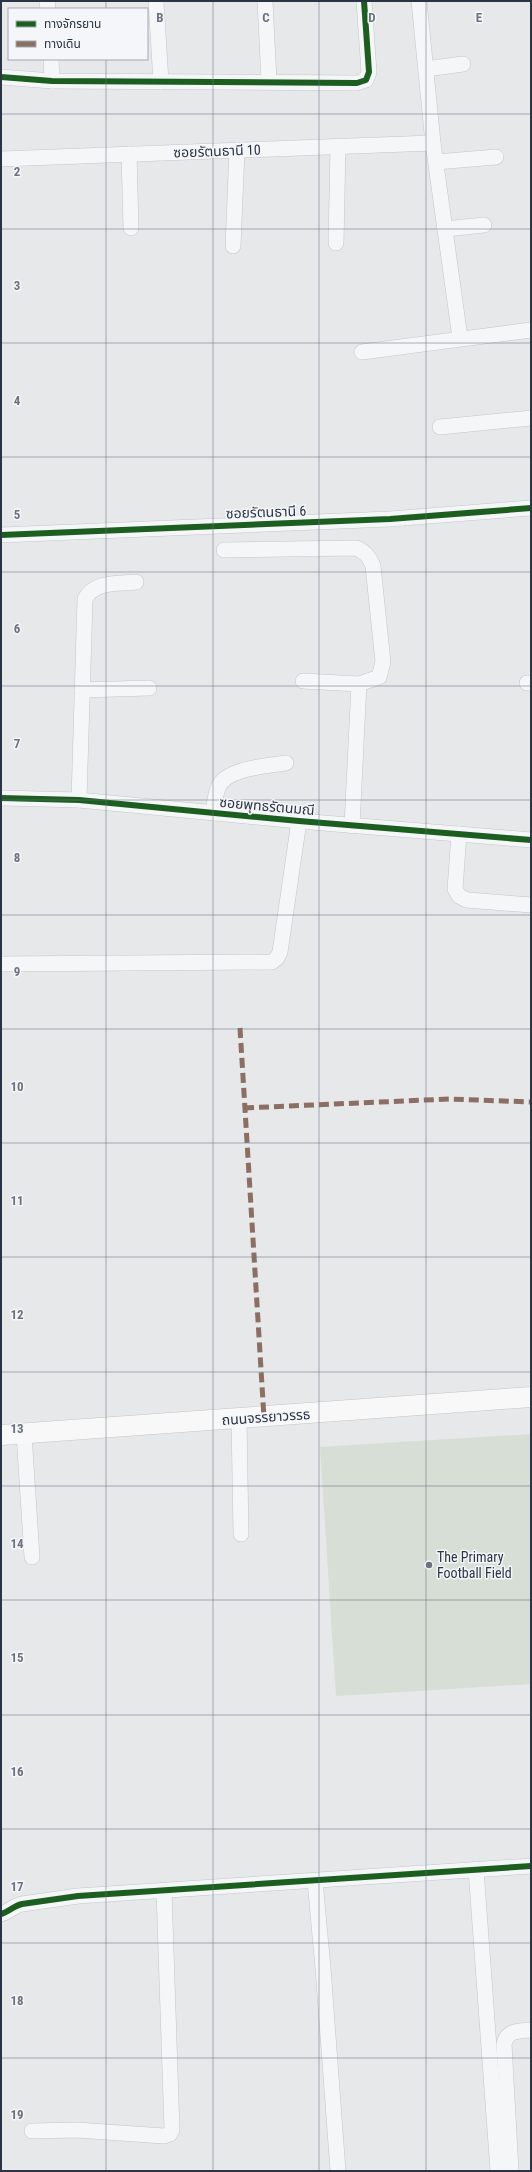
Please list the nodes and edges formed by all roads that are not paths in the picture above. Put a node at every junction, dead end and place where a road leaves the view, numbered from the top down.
1 (156, 1) edge
2 (265, 1) edge
3 (364, 1) edge
4 (419, 1) edge
5 (51, 60) edge
6 (463, 64) dead end
7 (426, 69) junction
8 (8, 78) edge
9 (52, 81) junction
10 (269, 81) junction
11 (161, 82) junction
12 (1, 85) edge
13 (434, 143) junction
14 (338, 146) junction
15 (237, 150) junction
16 (129, 154) junction
17 (496, 157) dead end
18 (1, 159) edge
19 (436, 162) junction
20 (484, 225) dead end
21 (131, 228) dead end
22 (445, 229) junction
23 (336, 243) dead end
24 (233, 246) dead end
25 (531, 330) edge
26 (460, 338) junction
27 (362, 352) dead end
28 (531, 418) edge
29 (440, 427) dead end
30 (531, 508) edge
31 (1, 536) edge
32 (224, 550) dead end
33 (136, 582) dead end
34 (303, 680) dead end
35 (359, 684) junction
36 (149, 688) dead end
37 (82, 690) junction
38 (286, 763) dead end
39 (1, 798) edge
40 (79, 800) junction
41 (213, 813) junction
42 (300, 821) junction
43 (352, 826) junction
44 (459, 834) junction
45 (531, 840) edge
46 (531, 904) edge
47 (1, 964) edge
48 (531, 1397) edge
49 (239, 1419) junction
50 (24, 1434) junction
51 (1, 1435) edge
52 (241, 1534) dead end
53 (32, 1557) dead end
54 (531, 1866) edge
55 (476, 1869) junction
56 (314, 1881) junction
57 (164, 1891) junction
58 (1, 1914) edge
59 (531, 2030) edge
60 (32, 2130) dead end
61 (338, 2171) edge
62 (498, 2171) edge
63 (511, 2171) edge

1 - 11 street
2 - 10 street
3 - 10 street
4 - 7 street
5 - 9 street
6 - 7 street
7 - 13 street
8 - 9 street
8 - 12 street
9 - 11 street
10 - 11 street
13 - 14 street, ซอยรัตนธานี 10
13 - 19 street
14 - 15 street, ซอยรัตนธานี 10
14 - 23 street
15 - 16 street, ซอยรัตนธานี 10
15 - 24 street
16 - 18 street, ซอยรัตนธานี 10
16 - 21 street
17 - 19 street
19 - 22 street
20 - 22 street
22 - 26 street
25 - 26 street
26 - 27 street
28 - 29 street
30 - 31 street, ซอยรัตนธานี 6
32 - 35 street
33 - 37 street
34 - 35 street
35 - 43 street
36 - 37 street
37 - 40 street
38 - 41 street
39 - 40 street, ซอยพุทธรัตนมณี
40 - 41 street, ซอยพุทธรัตนมณี
41 - 42 street, ซอยพุทธรัตนมณี
42 - 43 street, ซอยพุทธรัตนมณี
42 - 47 street
43 - 44 street, ซอยพุทธรัตนมณี
44 - 45 street, ซอยพุทธรัตนมณี
44 - 46 street
48 - 49 main road, ถนนจรรยาวรรธ
49 - 50 main road, ถนนจรรยาวรรธ
49 - 52 street
50 - 51 main road, ถนนจรรยาวรรธ
50 - 53 street
54 - 55 street
55 - 56 street
55 - 62 street
56 - 57 street
56 - 61 street
57 - 58 street
57 - 60 street
59 - 63 street

